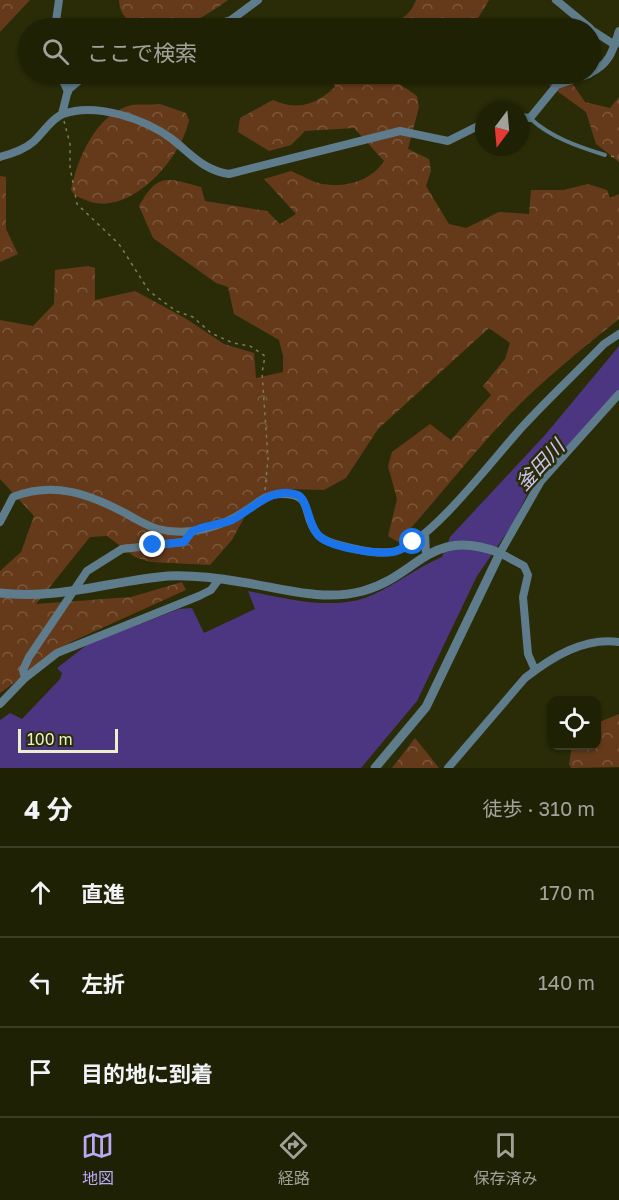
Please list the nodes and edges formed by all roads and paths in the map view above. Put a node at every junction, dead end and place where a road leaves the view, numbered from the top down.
1 (59, 0) edge
2 (258, 0) edge
3 (556, 0) edge
4 (56, 18) edge
5 (234, 18) edge
6 (577, 18) edge
7 (619, 31) edge
8 (601, 35) edge
9 (617, 44) edge
10 (601, 67) edge
11 (64, 84) edge
12 (76, 84) edge
13 (562, 84) edge
14 (68, 92) junction
15 (62, 114) junction
16 (530, 118) joint
17 (475, 128) edge
18 (605, 155) joint
19 (0, 157) edge
20 (619, 158) edge
21 (619, 334) edge
22 (619, 394) edge
23 (264, 498) junction
24 (0, 522) edge
25 (192, 531) junction
26 (424, 534) junction
27 (496, 552) junction
28 (426, 554) junction
29 (219, 579) junction
30 (75, 592) junction
31 (0, 593) edge
32 (619, 642) edge
33 (535, 670) junction
34 (25, 678) junction
35 (0, 704) edge
36 (375, 768) edge
37 (448, 768) edge

1 - 4 street
2 - 5 street
3 - 6 street
7 - 9 street
8 - 9 street
9 - 10 street
11 - 14 street
12 - 14 street
13 - 16 street
14 - 15 street
15 - 17 street
15 - 19 street
15 - 23 path
16 - 18 lane
18 - 20 path
21 - 26 street
22 - 27 street
23 - 25 street
23 - 26 street
24 - 25 street
25 - 30 street
26 - 28 street
27 - 28 street
27 - 33 street
27 - 36 street
28 - 29 street
29 - 30 street
29 - 34 street
30 - 31 street
30 - 34 street
32 - 33 street
33 - 37 street
34 - 35 street

